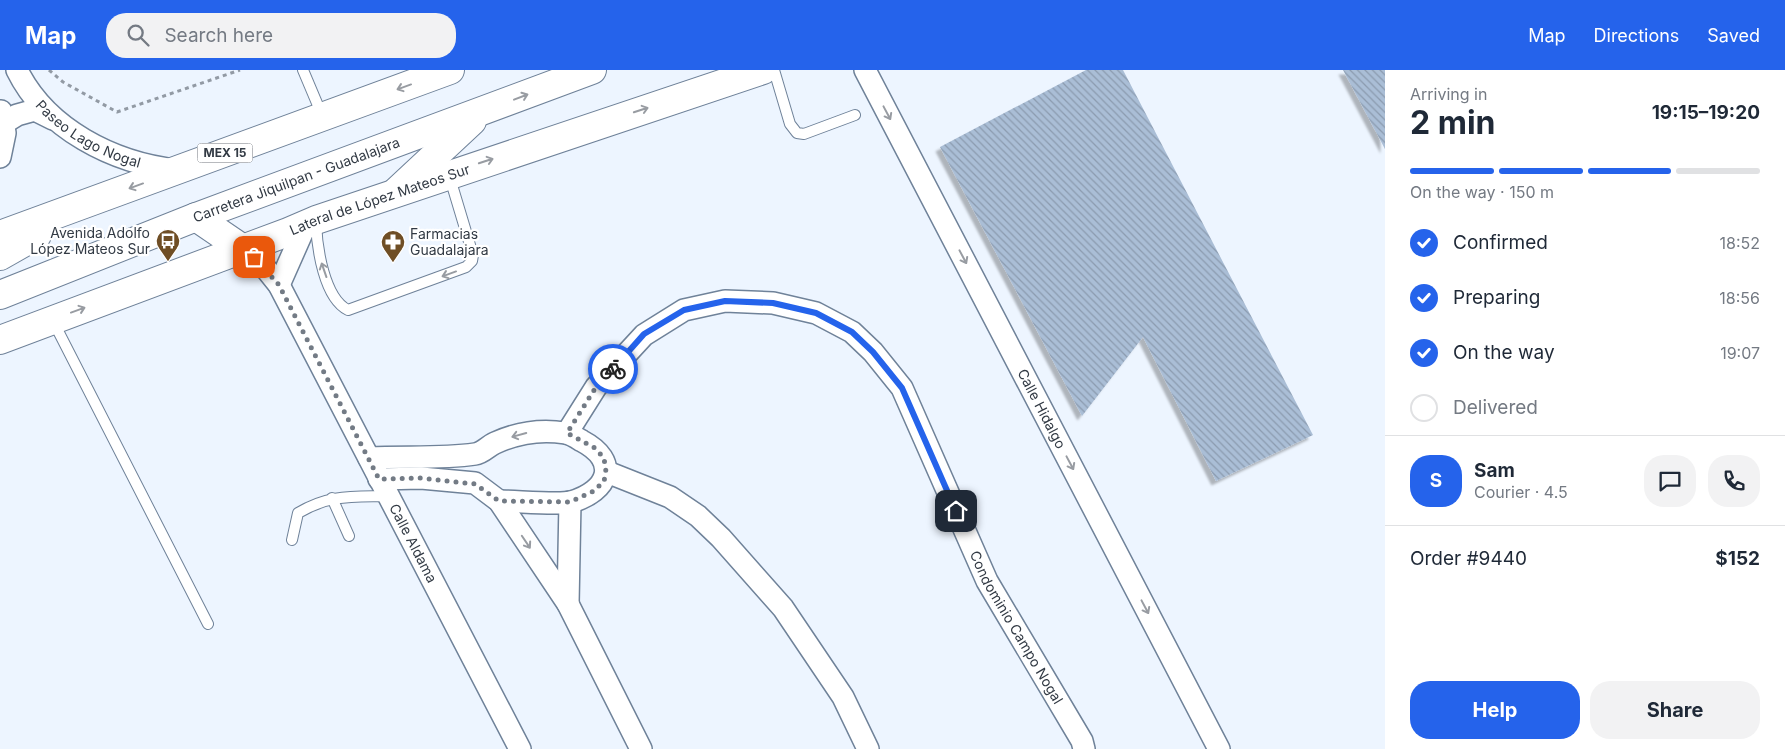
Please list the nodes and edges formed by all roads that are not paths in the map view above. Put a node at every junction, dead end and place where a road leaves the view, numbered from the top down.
1 (17, 70) edge
2 (303, 70) edge
3 (450, 70) edge
4 (592, 70) edge
5 (763, 70) edge
6 (774, 70) edge
7 (865, 70) edge
8 (481, 112) junction
9 (855, 115) dead end
10 (2, 116) edge
11 (322, 117) junction
12 (55, 121) junction
13 (0, 157) edge
14 (180, 170) junction
15 (449, 173) junction
16 (397, 191) junction
17 (99, 199) junction
18 (196, 217) junction
19 (311, 222) junction
20 (0, 235) edge
21 (243, 249) junction
22 (0, 256) edge
23 (279, 285) junction
24 (0, 295) edge
25 (53, 320) junction
26 (0, 340) edge
27 (567, 433) junction
28 (478, 454) junction
29 (369, 458) junction
30 (606, 472) junction
31 (475, 484) junction
32 (384, 487) junction
33 (332, 498) junction
34 (499, 501) junction
35 (570, 502) junction
36 (350, 536) dead end
37 (292, 540) dead end
38 (568, 604) junction
39 (208, 624) dead end
40 (520, 749) edge
41 (641, 749) edge
42 (868, 749) edge
43 (1084, 749) edge
44 (1219, 749) edge

1 - 12 street, Paseo Lago Nogal
2 - 11 lane
3 -> 11 main road, MEX 15
8 -> 4 main road, Carretera Jiquilpan - Guadalajara
15 -> 5 main road, Lateral de López Mateos Sur
6 - 9 lane
7 -> 44 street, Calle Hidalgo
8 - 16 main road
8 - 18 main road, Carretera Jiquilpan - Guadalajara
10 - 12 street
10 - 13 street
11 - 14 main road, MEX 15
12 - 14 street, Paseo Lago Nogal
14 -> 17 main road, MEX 15
15 - 16 main road, Lateral de López Mateos Sur
15 -> 19 lane
16 - 19 main road, Lateral de López Mateos Sur
17 - 20 main road, MEX 15
17 - 22 main road
18 - 21 main road
18 - 24 main road, Carretera Jiquilpan - Guadalajara
19 - 21 main road, Lateral de López Mateos Sur
19 - 23 street
21 - 23 street, Calle Aldama
25 -> 21 main road, Lateral de López Mateos Sur
23 - 29 street, Calle Aldama
25 - 26 main road, Lateral de López Mateos Sur
25 - 39 lane
27 -> 28 street
27 - 30 street
27 - 43 street, Condominio Campo Nogal
28 - 29 street
28 - 31 street
29 - 32 street, Calle Aldama
30 - 35 street
30 - 42 street
31 - 32 street
31 - 34 street
32 - 33 lane
32 - 40 street, Calle Aldama
33 - 36 lane
33 - 37 lane
34 - 35 street
34 -> 38 street
35 - 38 street
38 - 41 street

